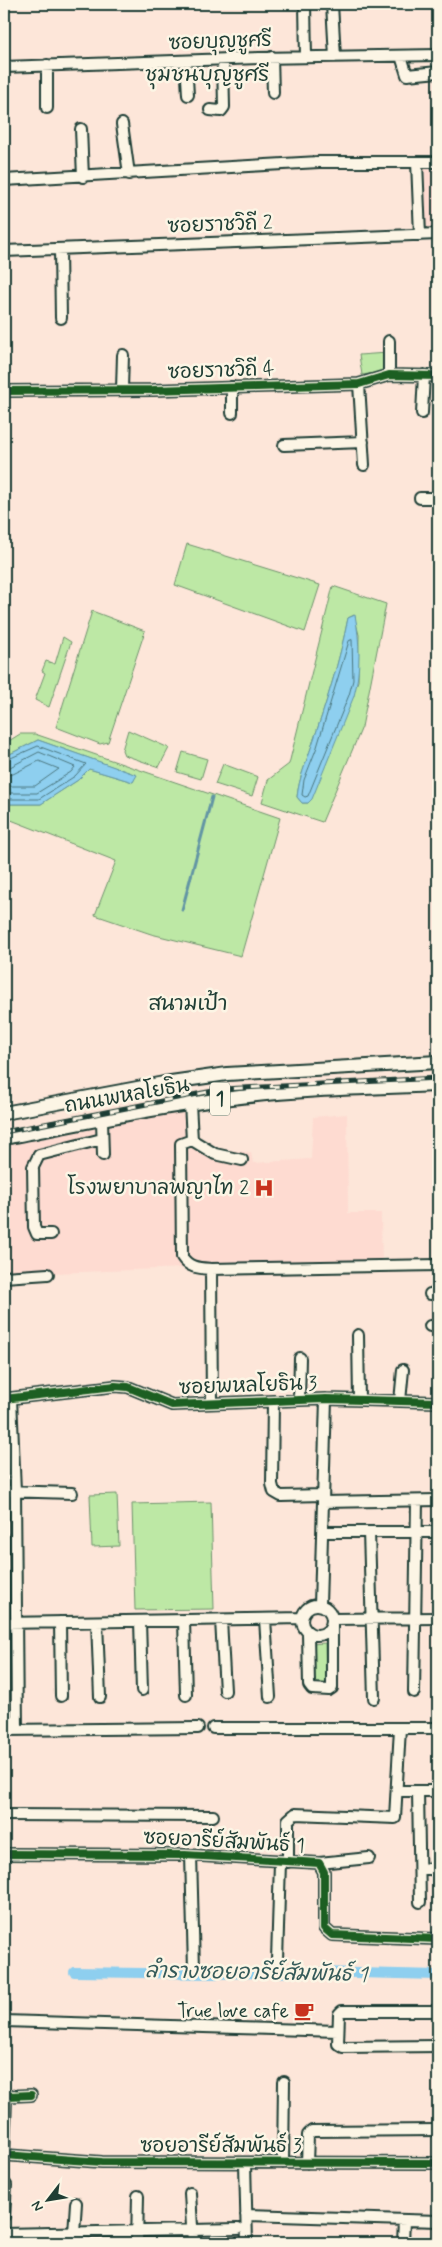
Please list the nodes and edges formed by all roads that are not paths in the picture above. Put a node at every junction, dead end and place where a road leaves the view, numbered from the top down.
1 (305, 4) edge
2 (332, 4) edge
3 (438, 55) edge
4 (335, 56) junction
5 (401, 56) junction
6 (272, 57) junction
7 (306, 57) junction
8 (223, 60) junction
9 (186, 61) junction
10 (48, 65) junction
11 (4, 67) edge
12 (438, 72) edge
13 (273, 93) dead end
14 (188, 95) dead end
15 (47, 108) dead end
16 (210, 110) dead end
17 (122, 124) dead end
18 (81, 129) dead end
19 (417, 162) junction
20 (438, 162) edge
21 (129, 174) junction
22 (83, 177) junction
23 (4, 180) edge
24 (438, 234) edge
25 (420, 235) junction
26 (60, 249) junction
27 (4, 251) edge
28 (61, 318) dead end
29 (389, 341) dead end
30 (124, 355) dead end
31 (389, 375) junction
32 (424, 376) junction
33 (438, 376) edge
34 (359, 384) junction
35 (232, 387) junction
36 (122, 390) junction
37 (4, 391) edge
38 (422, 413) dead end
39 (232, 414) dead end
40 (364, 442) junction
41 (284, 445) dead end
42 (364, 465) dead end
43 (420, 498) dead end
44 (438, 498) edge
45 (438, 1062) edge
46 (438, 1085) edge
47 (190, 1103) junction
48 (4, 1113) edge
49 (102, 1120) junction
50 (4, 1138) edge
51 (102, 1139) junction
52 (192, 1140) junction
53 (103, 1155) dead end
54 (242, 1160) dead end
55 (52, 1234) dead end
56 (438, 1265) edge
57 (211, 1269) junction
58 (48, 1274) dead end
59 (4, 1277) edge
60 (358, 1335) dead end
61 (300, 1358) dead end
62 (403, 1370) dead end
63 (7, 1398) edge
64 (326, 1399) junction
65 (298, 1400) junction
66 (359, 1400) junction
67 (273, 1401) junction
68 (400, 1401) junction
69 (438, 1402) edge
70 (212, 1403) junction
71 (9, 1444) edge
72 (4, 1491) edge
73 (15, 1491) junction
74 (72, 1493) dead end
75 (323, 1499) junction
76 (438, 1500) edge
77 (417, 1501) junction
78 (322, 1532) junction
79 (369, 1532) junction
80 (417, 1532) junction
81 (438, 1532) edge
82 (320, 1605) junction
83 (302, 1618) junction
84 (372, 1618) junction
85 (414, 1618) junction
86 (438, 1618) edge
87 (265, 1619) junction
88 (184, 1620) junction
89 (221, 1620) junction
90 (140, 1621) junction
91 (332, 1621) junction
92 (60, 1622) junction
93 (97, 1622) junction
94 (4, 1623) edge
95 (16, 1623) junction
96 (308, 1633) junction
97 (142, 1690) dead end
98 (225, 1691) dead end
99 (414, 1692) dead end
100 (186, 1695) dead end
101 (61, 1696) dead end
102 (100, 1697) dead end
103 (270, 1697) dead end
104 (374, 1698) dead end
105 (198, 1728) dead end
106 (213, 1728) dead end
107 (400, 1728) junction
108 (438, 1728) edge
109 (4, 1730) edge
110 (17, 1730) junction
111 (397, 1791) junction
112 (438, 1791) edge
113 (418, 1792) junction
114 (4, 1816) edge
115 (213, 1816) dead end
116 (4, 1854) edge
117 (191, 1855) junction
118 (368, 1858) dead end
119 (284, 1862) junction
120 (319, 1863) junction
121 (420, 1868) junction
122 (438, 1870) edge
123 (420, 1902) dead end
124 (438, 1939) edge
125 (276, 1960) dead end
126 (194, 1969) dead end
127 (438, 2011) edge
128 (4, 2021) edge
129 (338, 2031) junction
130 (438, 2046) edge
131 (284, 2082) dead end
132 (31, 2095) dead end
133 (438, 2130) edge
134 (4, 2155) edge
135 (245, 2162) junction
136 (283, 2163) junction
137 (307, 2163) junction
138 (438, 2163) edge
139 (6, 2185) dead end
140 (190, 2193) dead end
141 (138, 2196) dead end
142 (76, 2203) dead end
143 (246, 2214) junction
144 (4, 2216) edge
145 (404, 2220) junction
146 (438, 2221) edge
147 (238, 2229) dead end
148 (136, 2232) junction
149 (192, 2232) junction
150 (74, 2233) junction
151 (4, 2234) edge
152 (137, 2243) edge
153 (193, 2243) edge
154 (247, 2243) edge
155 (403, 2243) edge

1 - 7 street
2 - 4 street
3 - 5 street, ซอยบุญชูศรี
4 - 5 street, ซอยบุญชูศรี
4 - 7 street, ซอยบุญชูศรี
5 - 12 street
6 - 7 street, ซอยบุญชูศรี
6 - 8 street, ซอยบุญชูศรี
6 - 13 street
8 - 9 street, ซอยบุญชูศรี
8 - 16 street
9 - 10 street, ซอยบุญชูศรี
9 - 14 street
10 - 11 street, ซอยบุญชูศรี
10 - 15 street
17 - 21 street
18 - 22 street
19 - 20 street
19 - 21 street
19 - 25 street
21 - 22 street
22 - 23 street
24 - 25 street, ซอยราชวิถี 2
25 - 26 street, ซอยราชวิถี 2
26 - 27 street, ซอยราชวิถี 2
26 - 28 street
29 - 31 street
30 - 36 street
31 - 32 street, ซอยราชวิถี 4
31 - 34 street, ซอยราชวิถี 4
32 - 33 street, ซอยราชวิถี 4
32 - 38 street
34 - 35 street, ซอยราชวิถี 4
34 - 40 street
35 - 36 street, ซอยราชวิถี 4
35 - 39 street
36 - 37 street, ซอยราชวิถี 4
40 - 41 street
40 - 42 street
43 - 44 street
45 - 48 main road, ถนนพหลโยธิน / 1
46 - 47 main road, ถนนพหลโยธิน / 1
47 - 49 main road, ถนนพหลโยธิน / 1
47 - 52 street
49 - 50 main road, ถนนพหลโยธิน / 1
49 - 51 street
51 - 53 street
51 - 55 street
52 - 54 street
52 - 57 street
56 - 57 street
57 - 70 street
58 - 59 street
60 - 66 street
61 - 65 street
62 - 68 street
63 - 70 street, ซอยพหลโยธิน 3
63 - 71 street
64 - 65 street, ซอยพหลโยธิน 3
64 - 66 street, ซอยพหลโยธิน 3
64 - 75 street
65 - 67 street, ซอยพหลโยธิน 3
66 - 68 street, ซอยพหลโยธิน 3
67 - 70 street, ซอยพหลโยธิน 3
67 - 75 street
68 - 69 street, ซอยพหลโยธิน 3
71 - 73 street
72 - 73 street
73 - 74 street
73 - 95 street
75 - 77 street
75 - 78 street
76 - 77 street
77 - 80 street
78 - 79 street
78 - 82 street
79 - 80 street
79 - 84 street
80 - 81 street
80 - 85 street
82 - 83 street
82 - 91 street
83 - 87 street
83 - 96 street
84 - 85 street
84 - 91 street
84 - 104 street
85 - 86 street
85 - 99 street
87 - 89 street
87 - 103 street
88 - 89 street
88 - 90 street
88 - 100 street
89 - 98 street
90 - 93 street
90 - 97 street
91 - 96 street
91 - 96 street
92 - 93 street
92 - 95 street
92 - 101 street
93 - 102 street
94 - 95 street
95 - 110 street
105 - 110 street
106 - 107 street
107 - 108 street
107 - 111 street
109 - 110 street
111 - 113 street
111 - 119 street
112 - 113 street
113 - 121 street
114 - 115 street
116 - 117 street, ซอยอารีย์สัมพันธ์ 1
117 - 119 street, ซอยอารีย์สัมพันธ์ 1
117 - 126 street
118 - 120 street
119 - 120 street, ซอยอารีย์สัมพันธ์ 1
119 - 125 street
120 - 124 street, ซอยอารีย์สัมพันธ์ 1
121 - 122 street
121 - 123 street
127 - 129 street
128 - 129 street
129 - 130 street
131 - 136 street
132 - 134 street
133 - 137 street
134 - 135 street, ซอยอารีย์สัมพันธ์ 3
135 - 136 street, ซอยอารีย์สัมพันธ์ 3
135 - 143 street
136 - 137 street, ซอยอารีย์สัมพันธ์ 3
137 - 138 street, ซอยอารีย์สัมพันธ์ 3
139 - 144 street
140 - 149 street
141 - 148 street
142 - 150 street
143 - 145 street
143 - 154 street
145 - 146 street
145 - 155 street
147 - 149 street
148 - 149 street
148 - 150 street
148 - 152 street
149 - 153 street
150 - 151 street

